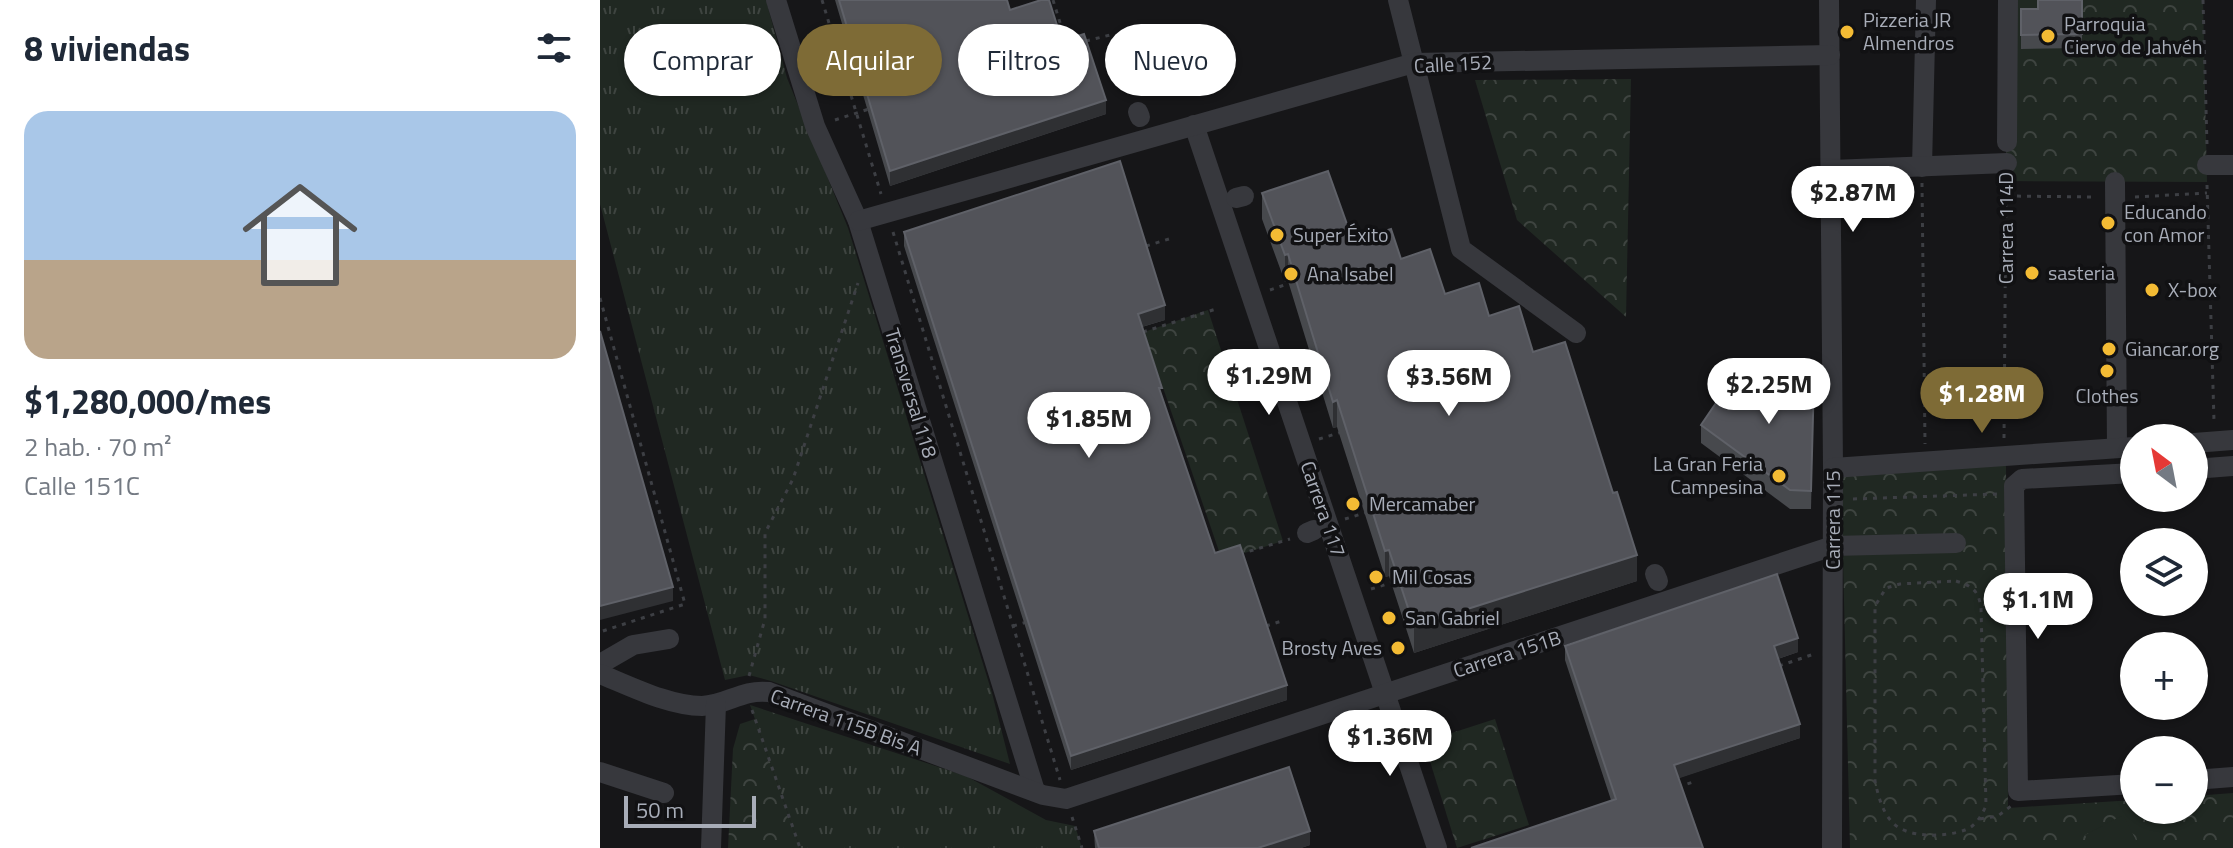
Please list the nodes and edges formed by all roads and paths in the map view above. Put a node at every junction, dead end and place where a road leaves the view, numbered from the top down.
1 (776, 0) edge
2 (822, 0) edge
3 (1053, 0) edge
4 (1398, 0) edge
5 (1829, 0) edge
6 (1926, 0) edge
7 (2008, 0) edge
8 (2203, 0) edge
9 (829, 24) edge
10 (1060, 24) edge
11 (797, 47) edge
12 (790, 49) junction
13 (1830, 55) junction
14 (1414, 63) junction
15 (852, 96) edge
16 (872, 109) edge
17 (857, 113) junction
18 (1194, 125) junction
19 (815, 126) junction
20 (2007, 153) junction
21 (2207, 165) junction
22 (2233, 165) edge
23 (1922, 167) junction
24 (1831, 170) junction
25 (2115, 182) dead end
26 (887, 212) junction
27 (858, 221) junction
28 (1169, 239) dead end
29 (1140, 248) edge
30 (872, 267) junction
31 (1296, 281) edge
32 (1252, 296) junction
33 (600, 298) edge
34 (1216, 309) dead end
35 (1141, 333) edge
36 (1576, 333) dead end
37 (1322, 355) edge
38 (1277, 370) junction
39 (621, 374) junction
40 (611, 378) edge
41 (2125, 424) edge
42 (1342, 432) edge
43 (2214, 441) edge
44 (1302, 444) junction
45 (2120, 447) edge
46 (2003, 456) junction
47 (1926, 461) junction
48 (2233, 466) edge
49 (1833, 468) junction
50 (2208, 468) edge
51 (2120, 475) edge
52 (2015, 487) junction
53 (1833, 499) junction
54 (1370, 511) edge
55 (665, 532) junction
56 (1310, 532) junction
57 (652, 536) edge
58 (1956, 543) dead end
59 (1833, 546) junction
60 (1231, 557) edge
61 (1407, 578) edge
62 (1352, 595) junction
63 (1285, 620) dead end
64 (1028, 621) edge
65 (1013, 626) junction
66 (1256, 629) edge
67 (600, 632) edge
68 (669, 639) dead end
69 (1832, 648) junction
70 (600, 664) edge
71 (1774, 667) edge
72 (600, 674) edge
73 (745, 692) junction
74 (1386, 695) junction
75 (716, 704) junction
76 (600, 772) edge
77 (2233, 777) edge
78 (2208, 779) edge
79 (1693, 782) dead end
80 (2120, 785) edge
81 (1678, 787) edge
82 (2018, 791) junction
83 (664, 793) dead end
84 (1039, 793) junction
85 (1066, 799) junction
86 (1980, 819) junction
87 (711, 848) edge
88 (800, 848) edge
89 (1082, 848) edge
90 (1437, 848) edge
91 (1832, 848) edge

1 - 12 street, Transversal 118
2 - 9 path
3 - 10 path
4 - 14 street
5 - 13 street, Carrera 115
6 - 23 street
7 - 20 street, Carrera 114D
8 - 21 path
11 - 12 path
12 - 19 street, Transversal 118
13 - 14 street, Calle 152
13 - 24 street, Carrera 115
14 - 18 street, Calle 152
14 - 36 street
15 - 17 path
16 - 17 path
17 - 19 path
17 - 26 path
18 - 26 street, Calle 152
18 - 32 street, Carrera 117
19 - 27 street, Transversal 118
20 - 23 street
20 - 46 path, Carrera 114D
21 - 22 street
21 - 43 path
23 - 24 street
23 - 47 path
24 - 49 street, Carrera 115
25 - 41 street
26 - 27 street, Calle 152
26 - 65 path
27 - 30 street, Transversal 118
28 - 29 path
30 - 73 path
30 - 84 street, Transversal 118
31 - 32 path
32 - 38 street, Carrera 117
33 - 39 path
34 - 35 path
37 - 38 path
38 - 44 street, Carrera 117
39 - 40 path
39 - 55 path
42 - 44 path
44 - 56 street, Carrera 117
45 - 46 street
46 - 47 street
47 - 49 street
48 - 50 street
49 - 53 street, Carrera 115
51 - 52 street
52 - 53 path
52 - 82 street
53 - 59 street, Carrera 115
54 - 56 path
55 - 57 path
55 - 67 path
56 - 60 path
56 - 62 street, Carrera 117
58 - 59 street, Carrera 151B
59 - 69 street, Carrera 115
59 - 74 street, Carrera 151B
61 - 62 path
62 - 74 street, Carrera 117
63 - 66 path
64 - 65 path
65 - 85 path
68 - 70 street
69 - 71 path
69 - 91 street, Carrera 115
72 - 75 street, Carrera 115B Bis A
73 - 75 street, Carrera 115B Bis A
73 - 84 street, Carrera 115B Bis A
73 - 88 path
74 - 85 street, Carrera 151B
74 - 90 street, Carrera 117
75 - 87 street
76 - 83 street
77 - 78 street
79 - 81 path
80 - 82 street
82 - 86 path
84 - 85 street, Carrera 151B
85 - 89 path
86 - 86 path

